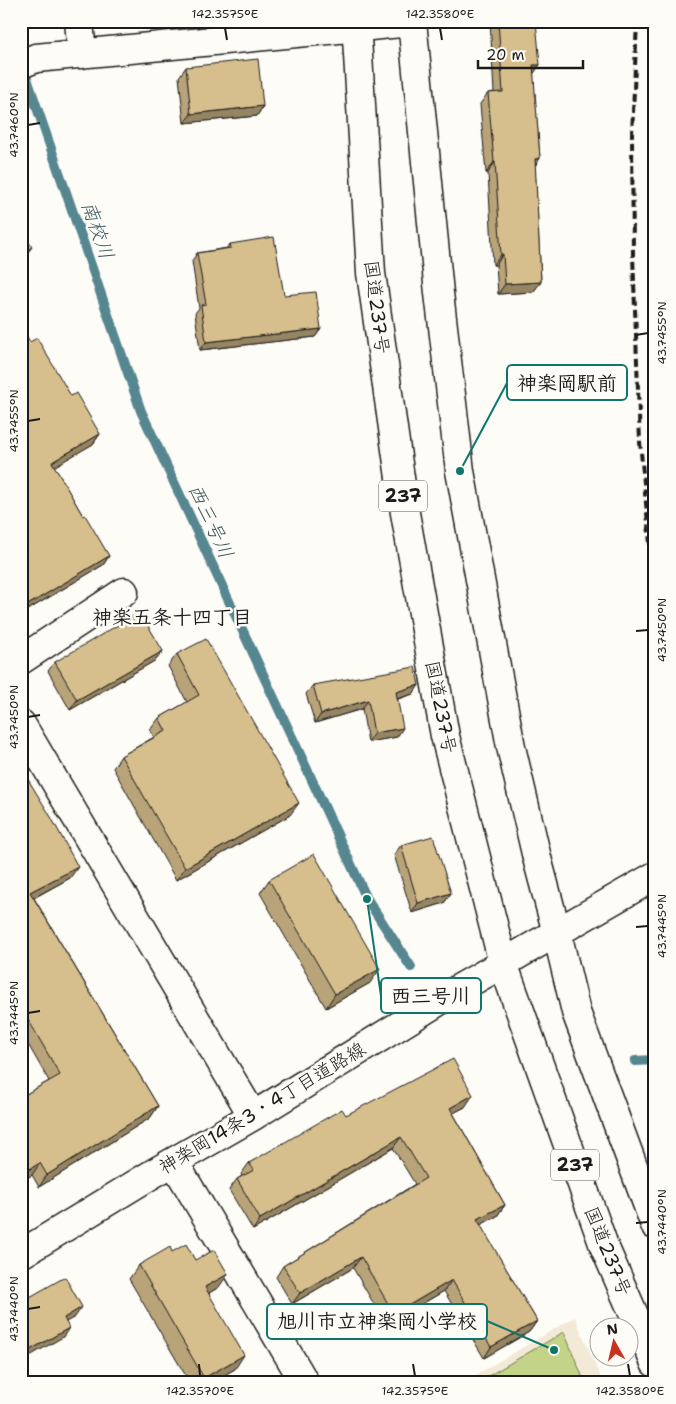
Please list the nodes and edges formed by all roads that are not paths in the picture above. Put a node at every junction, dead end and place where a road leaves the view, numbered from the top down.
1 (80, 21) edge
2 (412, 22) edge
3 (356, 24) edge
4 (82, 54) junction
5 (29, 61) edge
6 (124, 592) dead end
7 (21, 660) edge
8 (21, 724) edge
9 (655, 876) edge
10 (557, 932) junction
11 (503, 963) junction
12 (253, 1116) junction
13 (174, 1162) junction
14 (655, 1225) edge
15 (21, 1254) edge
16 (655, 1363) edge
17 (306, 1383) edge

1 - 4 main road
2 - 3 main road
2 - 10 main road, 237
3 - 4 main road
3 - 11 main road, 国道237号 / 237
4 - 5 main road
6 - 7 main road
8 - 12 main road
9 - 10 main road, 神楽岡14条3・4丁目道路線
10 - 11 main road, 神楽岡14条3・4丁目道路線
10 - 14 main road, 237
11 - 12 main road, 神楽岡14条3・4丁目道路線
11 - 16 main road, 国道237号 / 237
12 - 13 main road, 神楽岡14条3・4丁目道路線
13 - 15 main road, 神楽岡14条3・4丁目道路線
13 - 17 main road

